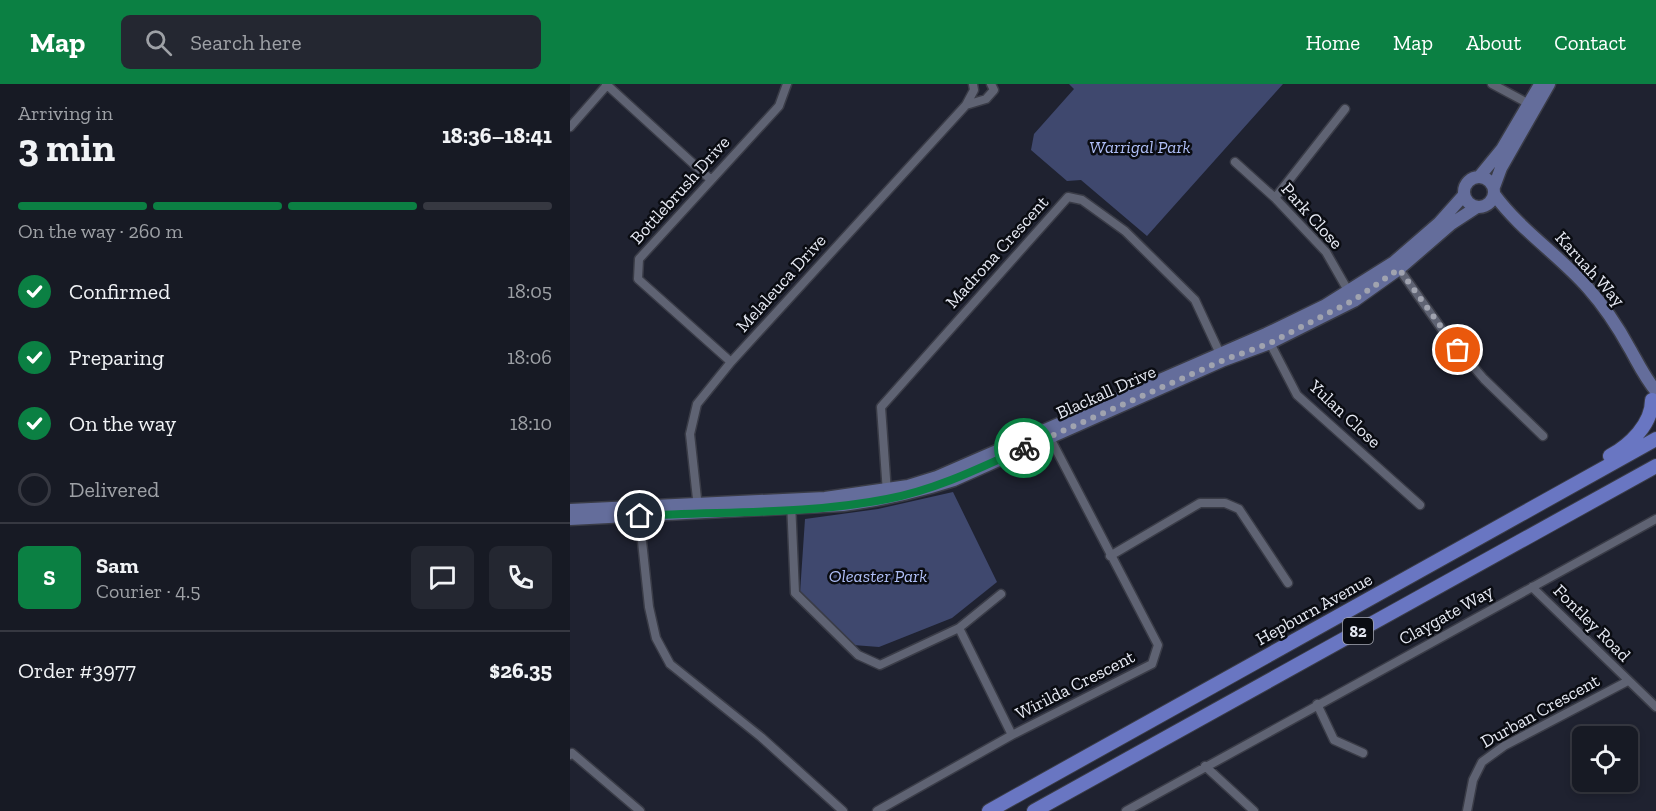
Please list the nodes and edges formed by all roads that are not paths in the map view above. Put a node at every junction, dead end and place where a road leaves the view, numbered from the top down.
1 (787, 84) edge
2 (973, 84) edge
3 (991, 84) edge
4 (1492, 84) edge
5 (1540, 84) edge
6 (1549, 84) edge
7 (606, 85) edge
8 (966, 105) junction
9 (1533, 106) junction
10 (1345, 109) dead end
11 (570, 127) edge
12 (1235, 162) dead end
13 (1479, 177) junction
14 (710, 179) junction
15 (1494, 190) junction
16 (1464, 195) junction
17 (1275, 198) junction
18 (1481, 207) junction
19 (1516, 219) junction
20 (1396, 265) junction
21 (1351, 296) junction
22 (1268, 338) junction
23 (1222, 356) junction
24 (731, 362) junction
25 (1655, 400) edge
26 (1048, 433) junction
27 (1543, 436) dead end
28 (1656, 439) edge
29 (1656, 466) edge
30 (887, 494) junction
31 (1558, 494) junction
32 (1420, 504) dead end
33 (791, 505) junction
34 (698, 508) junction
35 (570, 510) edge
36 (639, 512) junction
37 (570, 519) edge
38 (1656, 519) edge
39 (1110, 556) junction
40 (1288, 583) dead end
41 (1532, 587) junction
42 (1001, 594) dead end
43 (960, 628) junction
44 (1628, 681) junction
45 (1317, 704) junction
46 (1656, 707) edge
47 (1012, 735) junction
48 (1363, 753) dead end
49 (570, 755) edge
50 (1205, 766) junction
51 (640, 811) edge
52 (843, 811) edge
53 (877, 811) edge
54 (989, 811) edge
55 (1035, 811) edge
56 (1126, 811) edge
57 (1254, 811) edge
58 (1467, 811) edge

1 - 14 street, Bottlebrush Drive
2 - 8 street, Melaleuca Drive
3 - 8 street, Melaleuca Drive
4 - 9 street
5 - 9 main road
6 - 9 main road
7 - 11 street
7 - 14 street
8 - 24 street, Melaleuca Drive
9 - 13 main road
9 - 15 main road
10 - 17 street
12 - 17 street, Park Close
13 - 15 main road
13 - 16 main road
14 - 24 street, Bottlebrush Drive
15 - 18 main road
15 - 19 main road, Karuah Way
16 - 18 main road
16 - 20 main road, Blackall Drive
17 - 21 street, Park Close
18 - 19 main road, Karuah Way
18 - 20 main road, Blackall Drive
19 - 25 main road, Karuah Way
20 - 21 main road, Blackall Drive
20 - 27 street
21 - 22 main road, Blackall Drive
22 - 23 main road, Blackall Drive
22 - 32 street, Yulan Close
23 - 26 main road, Blackall Drive
23 - 30 street, Madrona Crescent
24 - 34 street, Melaleuca Drive
25 - 31 main road
26 - 30 main road, Blackall Drive
26 - 39 street, Wirilda Crescent
28 - 31 main road, Hepburn Avenue / 82
29 - 55 main road, 82
30 - 33 main road, Blackall Drive
31 - 54 main road, Hepburn Avenue / 82
33 - 34 main road, Blackall Drive
33 - 43 street
34 - 36 main road, Blackall Drive
35 - 36 main road, Blackall Drive
36 - 37 main road, Blackall Drive
36 - 52 street
38 - 41 street, Claygate Way
39 - 40 street
39 - 47 street, Wirilda Crescent
41 - 44 street, Fontley Road
41 - 45 street, Claygate Way
42 - 43 street
43 - 47 street
44 - 46 street, Fontley Road
44 - 58 street, Durban Crescent
45 - 48 street
45 - 50 street, Claygate Way
47 - 53 street, Wirilda Crescent
49 - 51 street
50 - 56 street, Claygate Way
50 - 57 street

